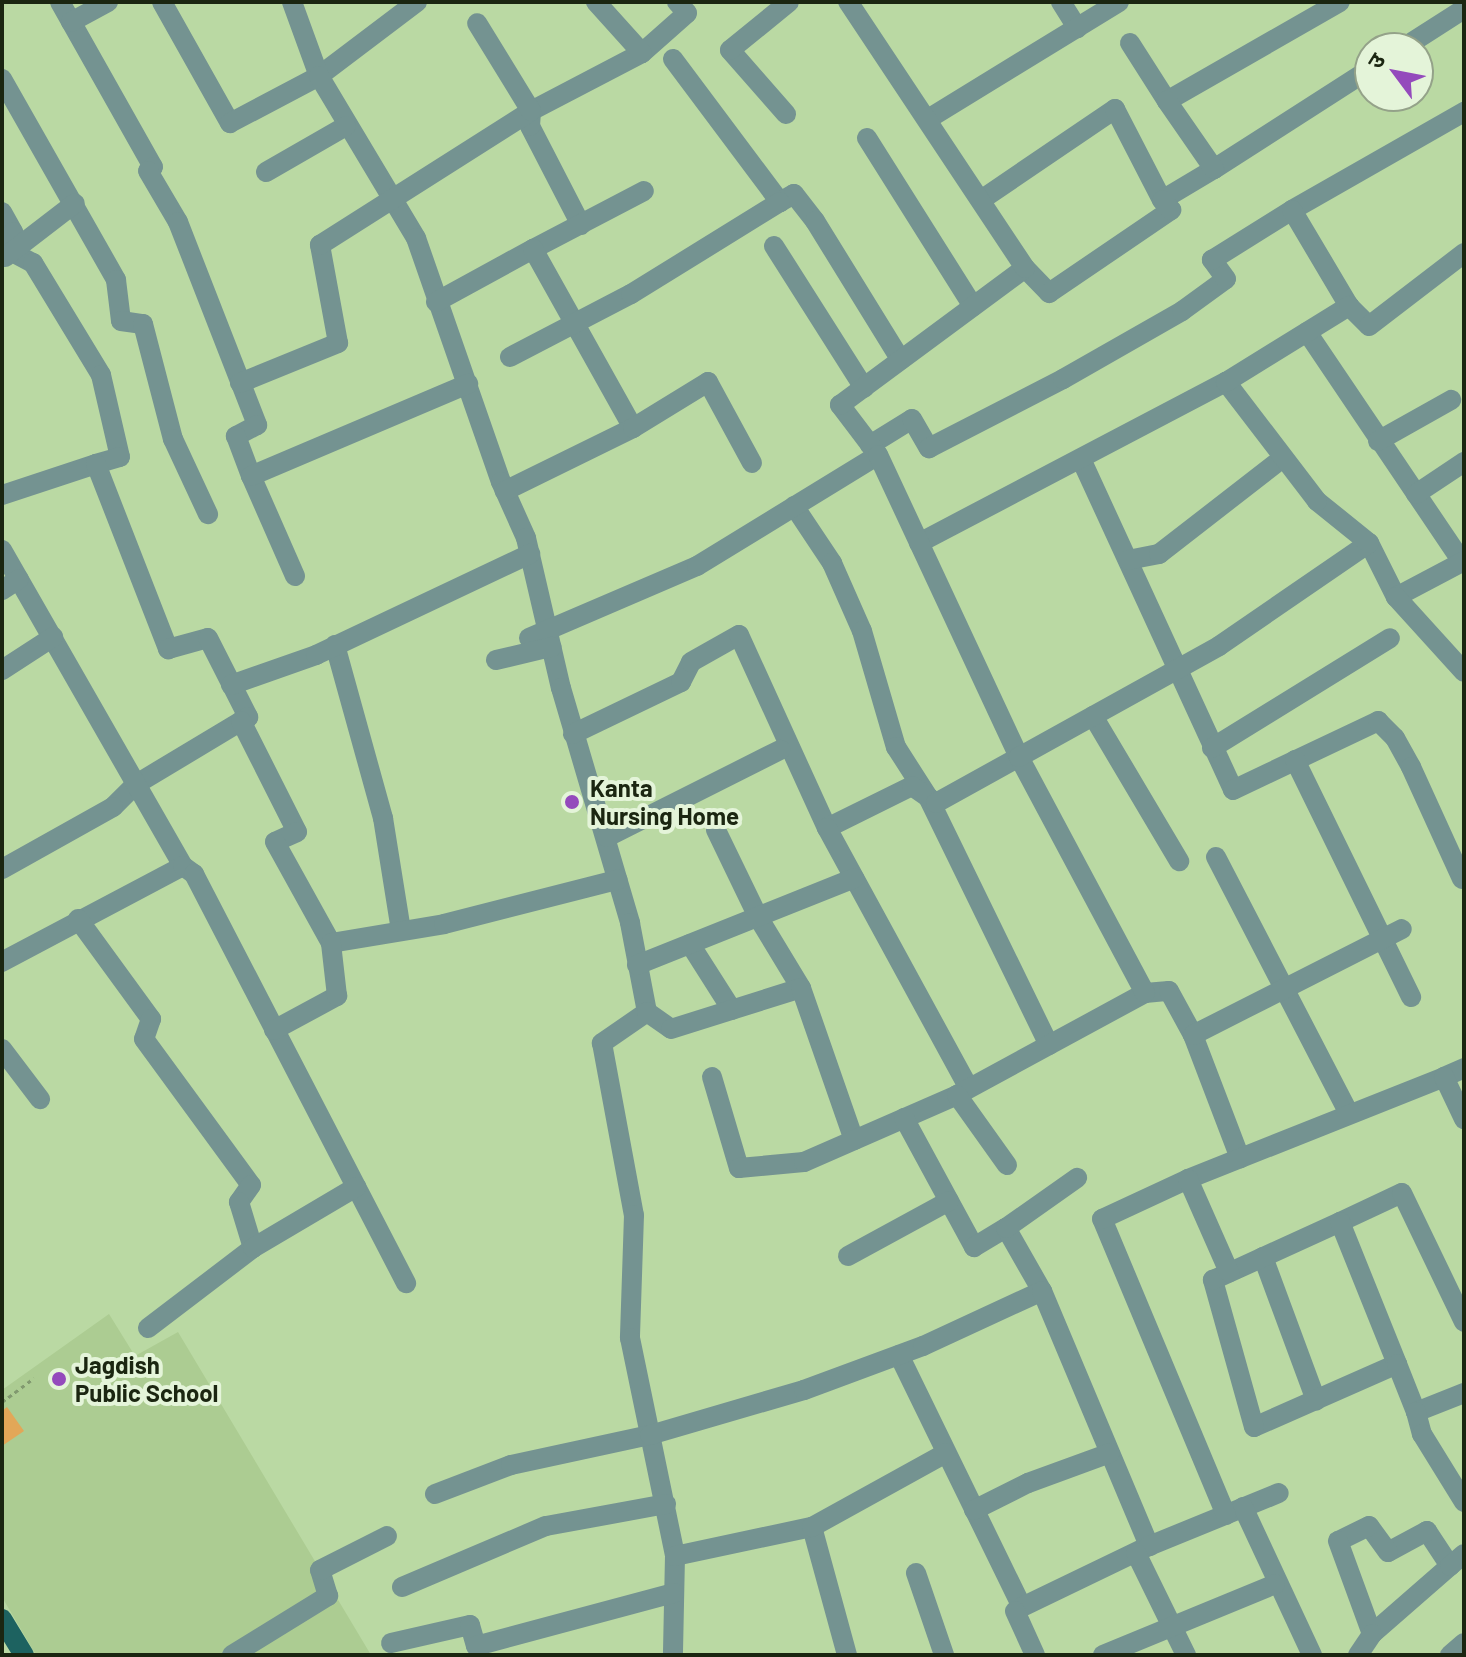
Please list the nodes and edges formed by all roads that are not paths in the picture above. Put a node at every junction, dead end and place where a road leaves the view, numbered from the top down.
1 (60, 2) edge
2 (108, 2) edge
3 (162, 2) edge
4 (292, 2) edge
5 (417, 2) edge
6 (596, 2) edge
7 (789, 2) edge
8 (848, 2) edge
9 (1061, 2) edge
10 (1119, 2) edge
11 (1328, 5) edge
12 (688, 6) edge
13 (1464, 9) edge
14 (71, 22) junction
15 (477, 23) dead end
16 (1077, 28) junction
17 (1428, 32) edge
18 (1130, 43) dead end
19 (642, 53) junction
20 (673, 59) dead end
21 (319, 76) junction
22 (2, 79) edge
23 (1354, 79) edge
24 (1167, 101) junction
25 (531, 111) junction
26 (1464, 112) edge
27 (786, 114) dead end
28 (928, 119) junction
29 (346, 126) junction
30 (867, 138) dead end
31 (1214, 169) junction
32 (266, 172) dead end
33 (644, 191) dead end
34 (981, 200) junction
35 (1162, 200) junction
36 (392, 201) junction
37 (780, 202) junction
38 (75, 203) junction
39 (1292, 210) junction
40 (2, 212) edge
41 (581, 225) junction
42 (774, 246) dead end
43 (533, 249) junction
44 (1464, 253) edge
45 (7, 255) edge
46 (1025, 268) junction
47 (436, 302) junction
48 (973, 306) junction
49 (1349, 306) junction
50 (573, 322) junction
51 (1307, 332) junction
52 (510, 357) dead end
53 (901, 360) junction
54 (1226, 382) junction
55 (240, 383) junction
56 (468, 384) junction
57 (864, 388) junction
58 (1451, 400) dead end
59 (633, 428) junction
60 (1378, 441) junction
61 (874, 450) junction
62 (1081, 459) junction
63 (1464, 462) edge
64 (752, 463) dead end
65 (96, 464) junction
66 (1275, 464) dead end
67 (251, 476) junction
68 (505, 491) junction
69 (1416, 494) junction
70 (2, 495) edge
71 (794, 506) junction
72 (208, 514) dead end
73 (919, 543) junction
74 (1369, 543) junction
75 (2, 550) edge
76 (530, 554) junction
77 (1128, 560) junction
78 (1463, 562) edge
79 (295, 576) dead end
80 (11, 585) edge
81 (1396, 597) junction
82 (53, 637) junction
83 (1390, 638) dead end
84 (543, 639) junction
85 (335, 645) junction
86 (496, 660) dead end
87 (2, 670) edge
88 (1175, 671) junction
89 (1464, 672) edge
90 (231, 685) junction
91 (1093, 716) junction
92 (241, 721) junction
93 (573, 734) junction
94 (1212, 748) junction
95 (780, 750) dead end
96 (1019, 757) junction
97 (1295, 760) junction
98 (135, 785) junction
99 (928, 797) junction
100 (827, 828) junction
101 (716, 830) dead end
102 (607, 837) junction
103 (1216, 857) dead end
104 (1179, 861) dead end
105 (183, 866) junction
106 (2, 869) edge
107 (854, 878) junction
108 (617, 880) junction
109 (1463, 880) edge
110 (758, 917) junction
111 (78, 919) junction
112 (1402, 929) dead end
113 (401, 931) junction
114 (1380, 939) junction
115 (331, 943) junction
116 (690, 944) junction
117 (2, 962) edge
118 (637, 965) junction
119 (1285, 986) junction
120 (801, 988) junction
121 (1145, 993) junction
122 (1411, 997) dead end
123 (732, 1010) junction
124 (647, 1012) junction
125 (274, 1030) junction
126 (1193, 1035) junction
127 (1049, 1045) junction
128 (2, 1049) edge
129 (1464, 1068) edge
130 (712, 1077) dead end
131 (1444, 1077) junction
132 (963, 1091) junction
133 (40, 1099) dead end
134 (1349, 1114) junction
135 (904, 1118) junction
136 (1464, 1119) edge
137 (854, 1140) junction
138 (1240, 1158) junction
139 (1007, 1165) dead end
140 (1077, 1178) dead end
141 (1188, 1179) junction
142 (356, 1187) junction
143 (949, 1201) junction
144 (1340, 1222) junction
145 (1006, 1228) junction
146 (253, 1248) junction
147 (848, 1256) dead end
148 (1263, 1257) junction
149 (1229, 1272) junction
150 (406, 1283) dead end
151 (1042, 1291) junction
152 (1464, 1322) edge
153 (148, 1328) dead end
154 (899, 1355) junction
155 (1397, 1364) junction
156 (1464, 1393) edge
157 (1316, 1400) junction
158 (1416, 1412) junction
159 (650, 1435) junction
160 (946, 1453) junction
161 (1110, 1453) junction
162 (1279, 1493) dead end
163 (435, 1494) dead end
164 (1464, 1502) edge
165 (666, 1504) junction
166 (974, 1510) junction
167 (1235, 1511) junction
168 (812, 1527) junction
169 (387, 1536) dead end
170 (1142, 1550) junction
171 (675, 1556) junction
172 (1457, 1560) edge
173 (916, 1573) dead end
174 (1275, 1584) junction
175 (402, 1587) dead end
176 (674, 1593) junction
177 (1015, 1611) dead end
178 (2, 1619) edge
179 (1173, 1627) junction
180 (1372, 1634) junction
181 (391, 1643) dead end
182 (1464, 1643) edge
183 (24, 1655) edge
184 (232, 1655) edge
185 (673, 1655) edge
186 (847, 1655) edge
187 (944, 1655) edge
188 (1035, 1655) edge
189 (1103, 1655) edge
190 (1186, 1655) edge
191 (1312, 1655) edge
192 (1358, 1655) edge
193 (1450, 1655) edge

1 - 14 street
2 - 14 street
3 - 21 street
4 - 21 street
5 - 21 street
6 - 19 street
7 - 27 street
8 - 28 street
9 - 16 street
10 - 16 street
11 - 24 street
12 - 19 street
13 - 17 street
14 - 55 street
15 - 25 street
16 - 28 street
18 - 24 street
19 - 25 street
20 - 37 street
21 - 29 street
22 - 38 street
23 - 31 street
24 - 31 street
25 - 36 street
25 - 41 street
26 - 39 street
28 - 34 street
29 - 32 street
29 - 36 street
30 - 48 street
31 - 35 street
33 - 41 street
34 - 35 street
34 - 46 street
35 - 46 street
36 - 47 street
36 - 55 street
37 - 50 street
37 - 53 street
38 - 45 street
38 - 72 street
39 - 49 street
39 - 61 street
40 - 45 street
41 - 43 street
42 - 57 street
43 - 47 street
43 - 50 street
44 - 49 street
45 - 65 street
46 - 48 street
47 - 56 street
48 - 53 street
49 - 51 street
50 - 52 street
50 - 59 street
51 - 54 street
51 - 60 street
53 - 57 street
54 - 62 street
54 - 74 street
55 - 67 street
56 - 67 street
56 - 68 street
57 - 61 street
58 - 60 street
59 - 64 street
59 - 68 street
60 - 69 street
61 - 71 street
61 - 73 street
62 - 73 street
62 - 77 street
63 - 69 street
65 - 70 street
65 - 90 street
66 - 77 street
67 - 79 street
68 - 76 street
69 - 78 street
71 - 84 street
71 - 99 street
73 - 96 street
74 - 81 street
74 - 88 street
75 - 80 street
76 - 84 street
76 - 85 street
77 - 88 street
78 - 81 street
80 - 82 street
81 - 89 street
82 - 87 street
82 - 98 street
83 - 94 street
84 - 86 street
84 - 93 street
85 - 90 street
85 - 113 street
88 - 91 street
88 - 94 street
90 - 92 street
91 - 96 street
91 - 104 street
92 - 98 street
92 - 115 street
93 - 100 street
93 - 102 street
94 - 97 street
95 - 102 street
96 - 99 street
96 - 121 street
97 - 109 street
97 - 114 street
98 - 105 street
98 - 106 street
99 - 100 street
99 - 127 street
100 - 107 street
101 - 110 street
102 - 108 street
103 - 119 street
105 - 111 street
105 - 125 street
107 - 110 street
107 - 132 street
108 - 113 street
108 - 118 street
110 - 116 street
110 - 120 street
111 - 117 street
111 - 146 street
112 - 114 street
113 - 115 street
114 - 119 street
114 - 122 street
115 - 125 street
116 - 118 street
116 - 123 street
118 - 124 street
119 - 126 street
119 - 134 street
120 - 123 street
120 - 137 street
121 - 126 street
121 - 127 street
123 - 124 street
124 - 159 street
125 - 142 street
126 - 138 street
127 - 132 street
128 - 133 street
129 - 131 street
130 - 137 street
131 - 134 street
131 - 136 street
132 - 135 street
132 - 139 street
134 - 138 street
135 - 137 street
135 - 143 street
138 - 141 street
140 - 145 street
141 - 149 street
141 - 167 street
142 - 146 street
142 - 150 street
143 - 145 street
143 - 147 street
144 - 148 street
144 - 152 street
144 - 155 street
145 - 151 street
146 - 153 street
148 - 149 street
148 - 157 street
149 - 157 street
151 - 154 street
151 - 161 street
154 - 159 street
154 - 160 street
155 - 157 street
155 - 158 street
156 - 158 street
158 - 164 street
159 - 163 street
159 - 165 street
160 - 166 street
160 - 168 street
161 - 166 street
161 - 170 street
162 - 167 street
165 - 171 street
165 - 175 street
166 - 170 street
167 - 170 street
167 - 174 street
168 - 171 street
168 - 186 street
169 - 184 street
170 - 179 street
171 - 176 street
172 - 180 street
172 - 180 street
173 - 187 street
174 - 179 street
174 - 191 street
176 - 181 street
176 - 185 street
177 - 188 street
178 - 183 main road
179 - 189 street
179 - 190 street
180 - 192 street
182 - 193 street

